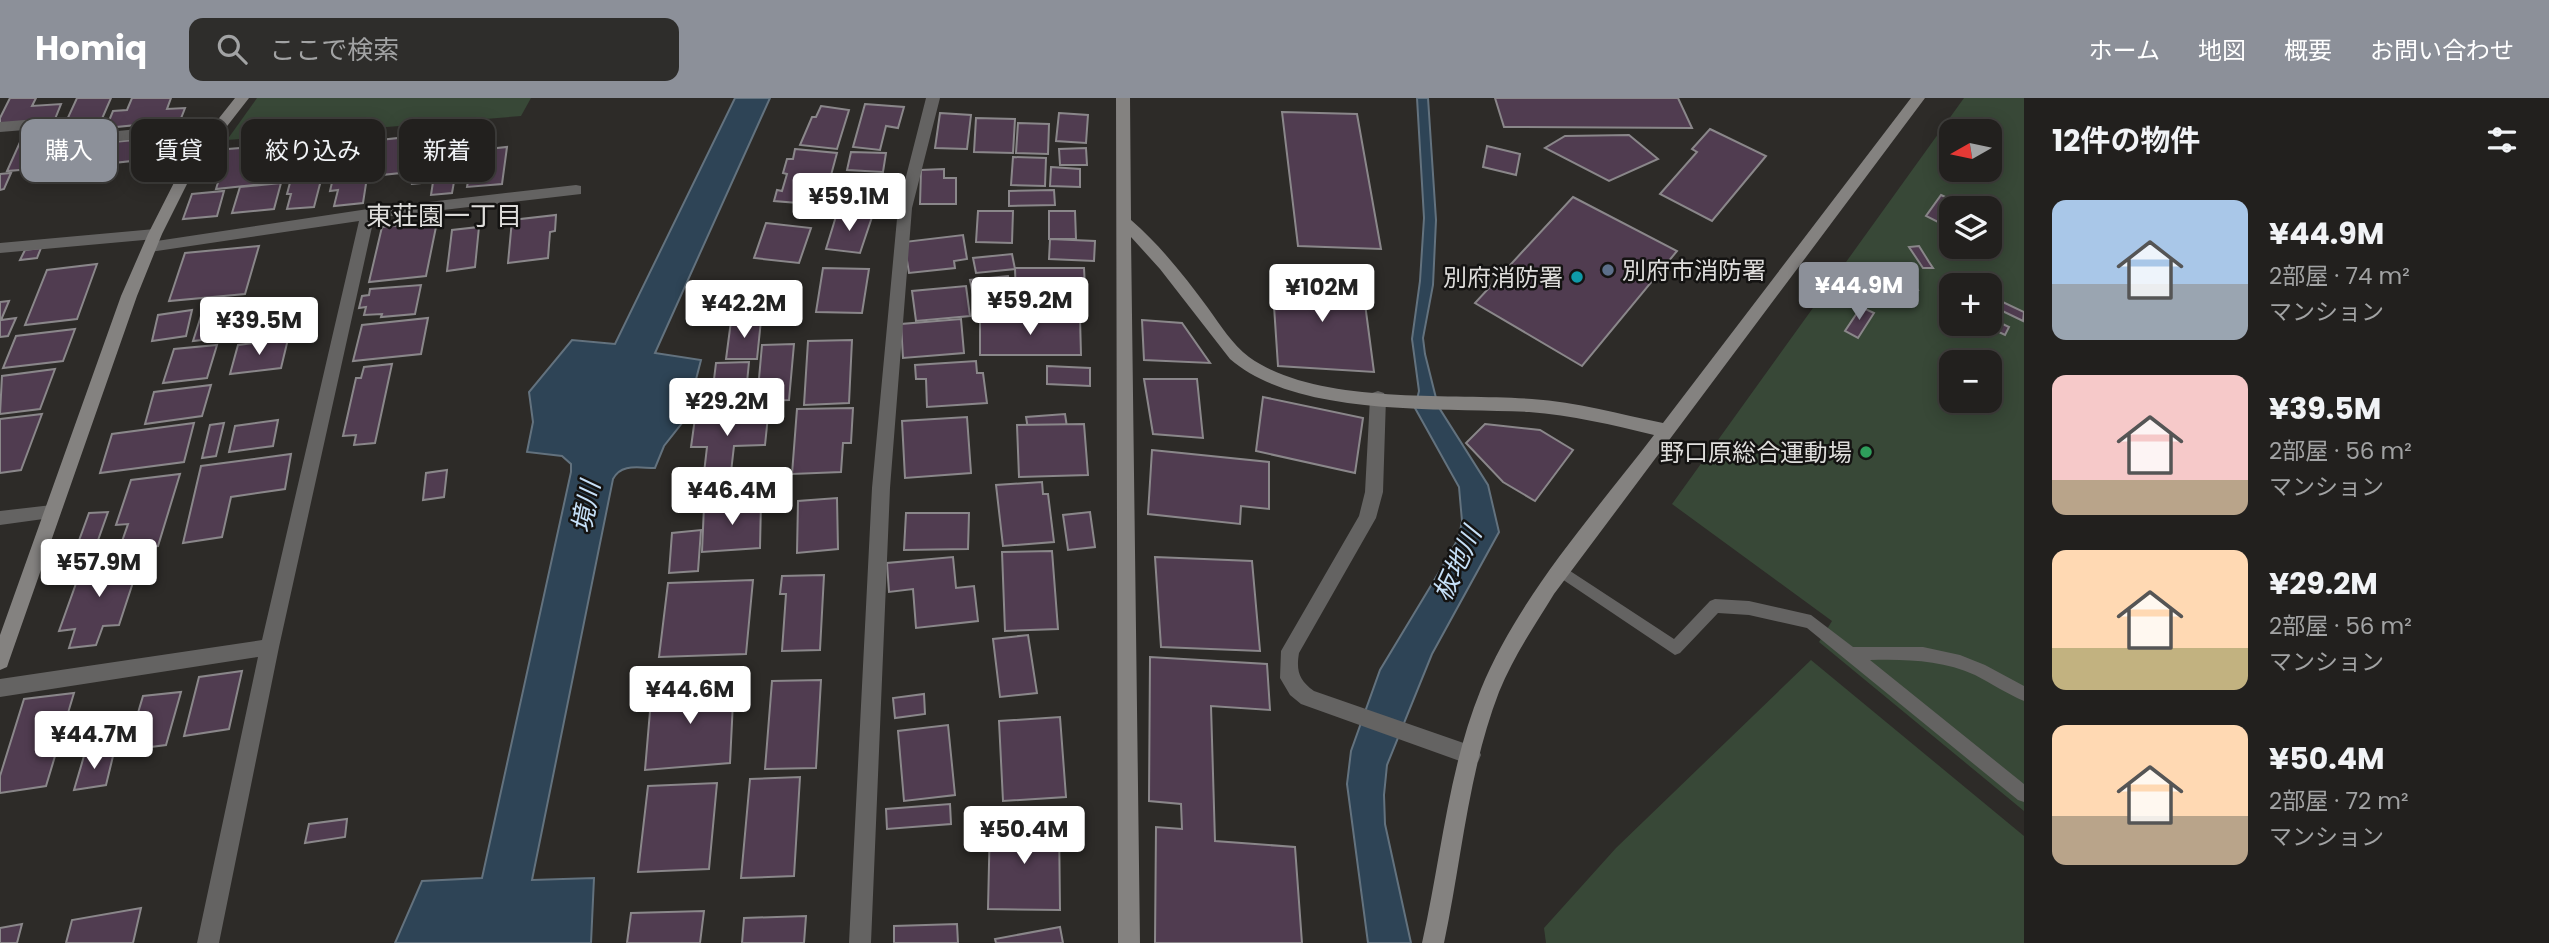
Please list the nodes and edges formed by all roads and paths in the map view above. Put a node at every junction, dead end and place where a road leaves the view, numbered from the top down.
1 (242, 98) edge
2 (933, 98) edge
3 (1123, 98) edge
4 (1918, 98) edge
5 (226, 119) edge
6 (0, 127) edge
7 (131, 135) edge
8 (181, 182) edge
9 (576, 190) dead end
10 (368, 214) junction
11 (1123, 221) junction
12 (152, 240) junction
13 (0, 248) edge
14 (1378, 398) junction
15 (1667, 431) junction
16 (52, 513) junction
17 (0, 518) edge
18 (1561, 571) junction
19 (270, 648) junction
20 (1852, 654) junction
21 (0, 661) edge
22 (0, 688) edge
23 (2024, 694) edge
24 (1471, 755) junction
25 (2024, 794) edge
26 (1438, 938) edge
27 (208, 943) edge
28 (860, 943) edge
29 (1129, 943) edge

1 - 5 street
2 - 28 street
3 - 11 street
4 - 15 street
6 - 7 street
8 - 12 street
9 - 10 street
10 - 12 street
10 - 19 street
11 - 14 street
11 - 29 street
12 - 13 street
12 - 16 street
14 - 15 street
14 - 24 street
15 - 18 street
16 - 17 street
16 - 21 street
18 - 20 lane
18 - 24 street
19 - 22 street
19 - 27 street
20 - 23 lane
20 - 25 lane
24 - 26 street

